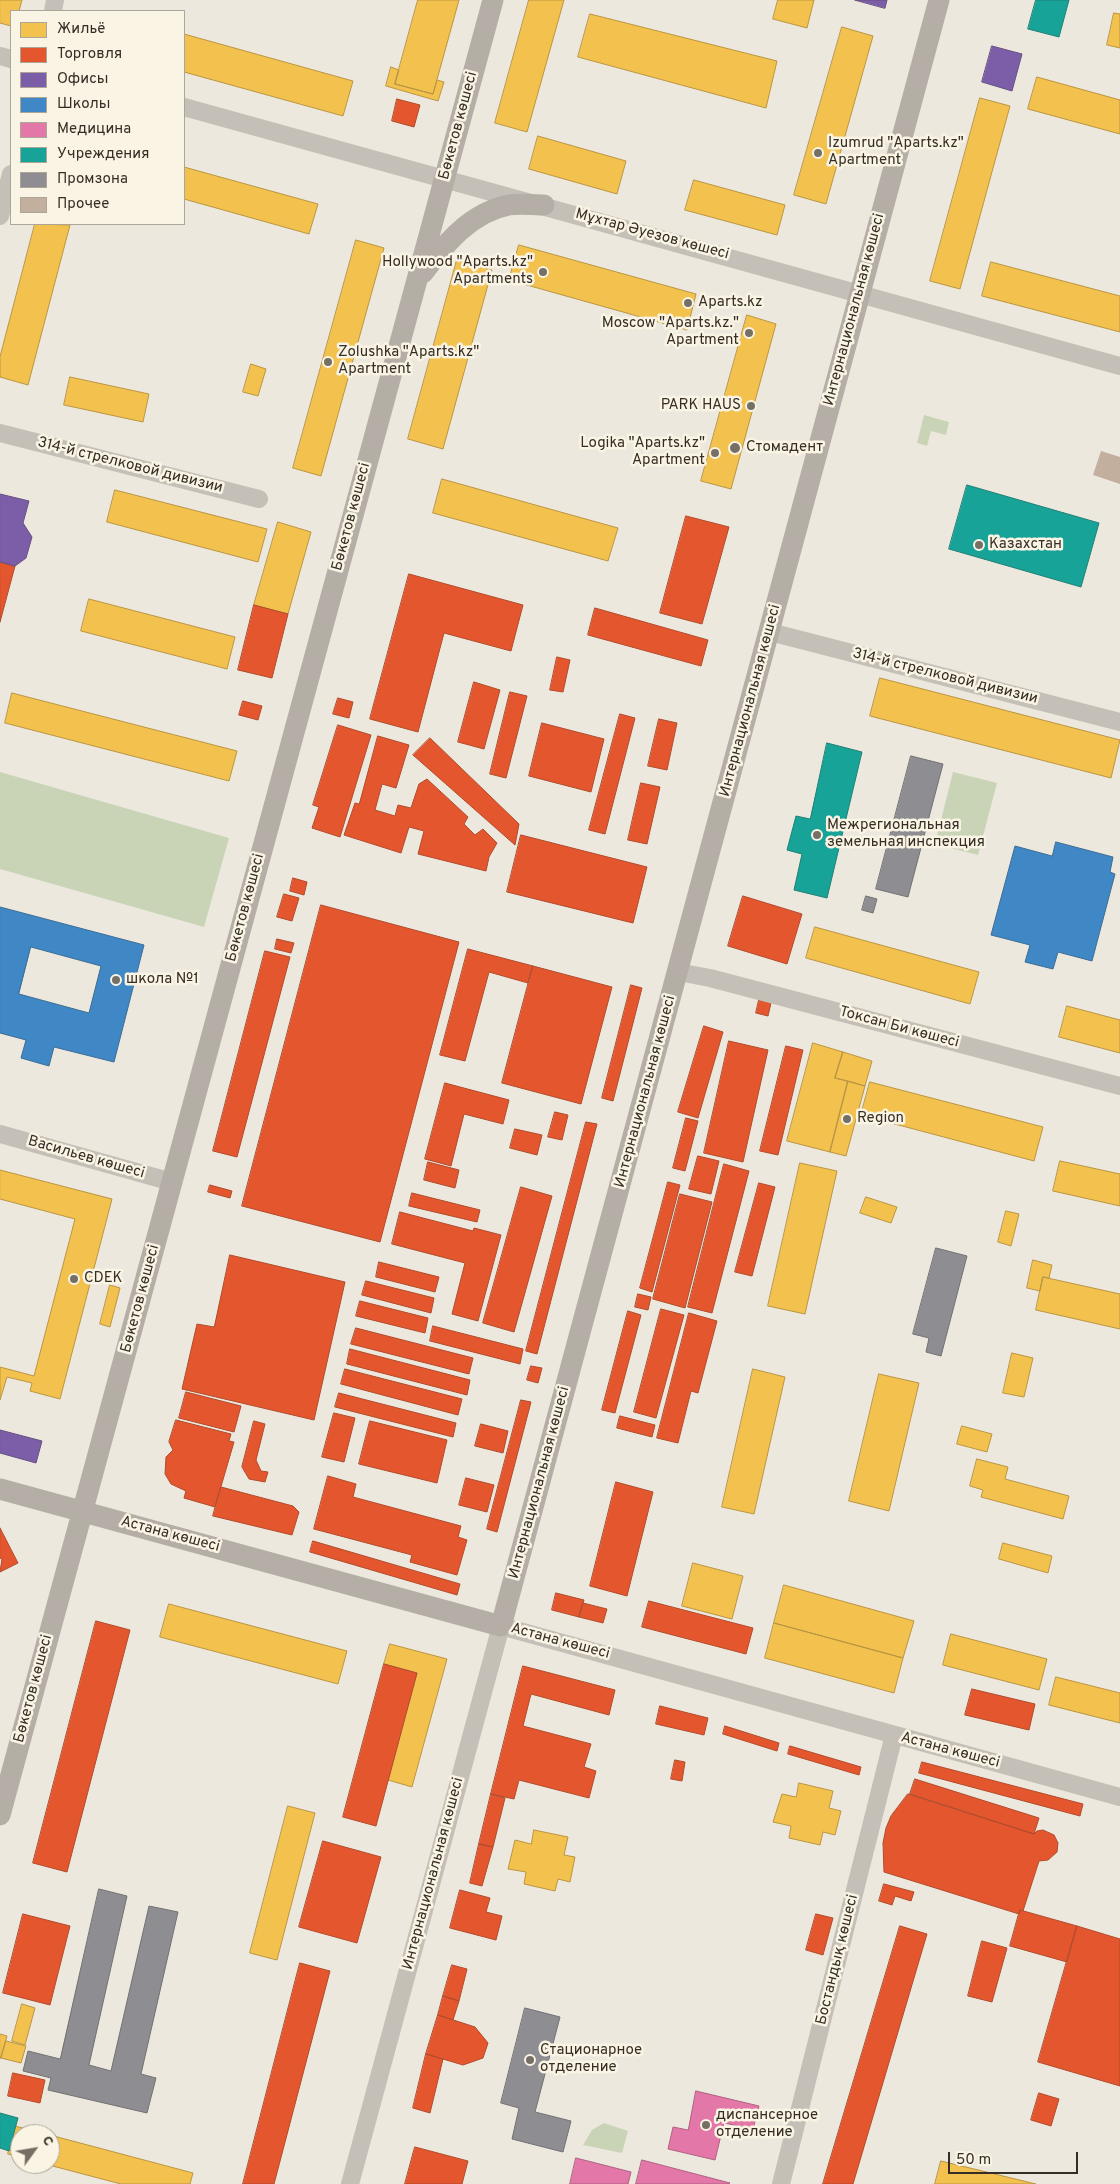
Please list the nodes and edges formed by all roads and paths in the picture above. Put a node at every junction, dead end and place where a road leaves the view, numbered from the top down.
1 (493, 0) edge
2 (939, 0) edge
3 (185, 107) edge
4 (10, 178) edge
5 (445, 178) junction
6 (544, 205) junction
7 (0, 216) edge
8 (417, 280) junction
9 (860, 292) junction
10 (1120, 366) edge
11 (0, 433) edge
12 (259, 499) dead end
13 (770, 632) junction
14 (1120, 722) edge
15 (678, 972) junction
16 (1120, 1086) edge
17 (0, 1134) edge
18 (172, 1182) junction
19 (0, 1488) edge
20 (83, 1511) junction
21 (501, 1626) junction
22 (894, 1735) junction
23 (1120, 1798) edge
24 (0, 1815) edge
25 (350, 2184) edge
26 (781, 2184) edge

1 - 5 main road, Бөкетов көшесі
2 - 9 main road, Интернациональная көшесі
3 - 5 street, Мұхтар Әуезов көшесі
4 - 7 street
5 - 6 street, Мұхтар Әуезов көшесі
5 - 8 main road, Бөкетов көшесі
6 - 8 main road
6 - 9 street, Мұхтар Әуезов көшесі
8 - 18 main road, Бөкетов көшесі
9 - 10 street, Мұхтар Әуезов көшесі
9 - 13 main road, Интернациональная көшесі
11 - 12 street, 314-й стрелковой дивизии
13 - 14 street, 314-й стрелковой дивизии
13 - 15 main road, Интернациональная көшесі
15 - 16 street, Токсан Би көшесі
15 - 21 main road, Интернациональная көшесі
17 - 18 street, Васильев көшесі
18 - 20 main road, Бөкетов көшесі
19 - 20 main road, Астана көшесі
20 - 21 main road, Астана көшесі
20 - 24 main road, Бөкетов көшесі
21 - 22 street, Астана көшесі
21 - 25 street, Интернациональная көшесі
22 - 23 street, Астана көшесі
22 - 26 street, Бостандық көшесі

